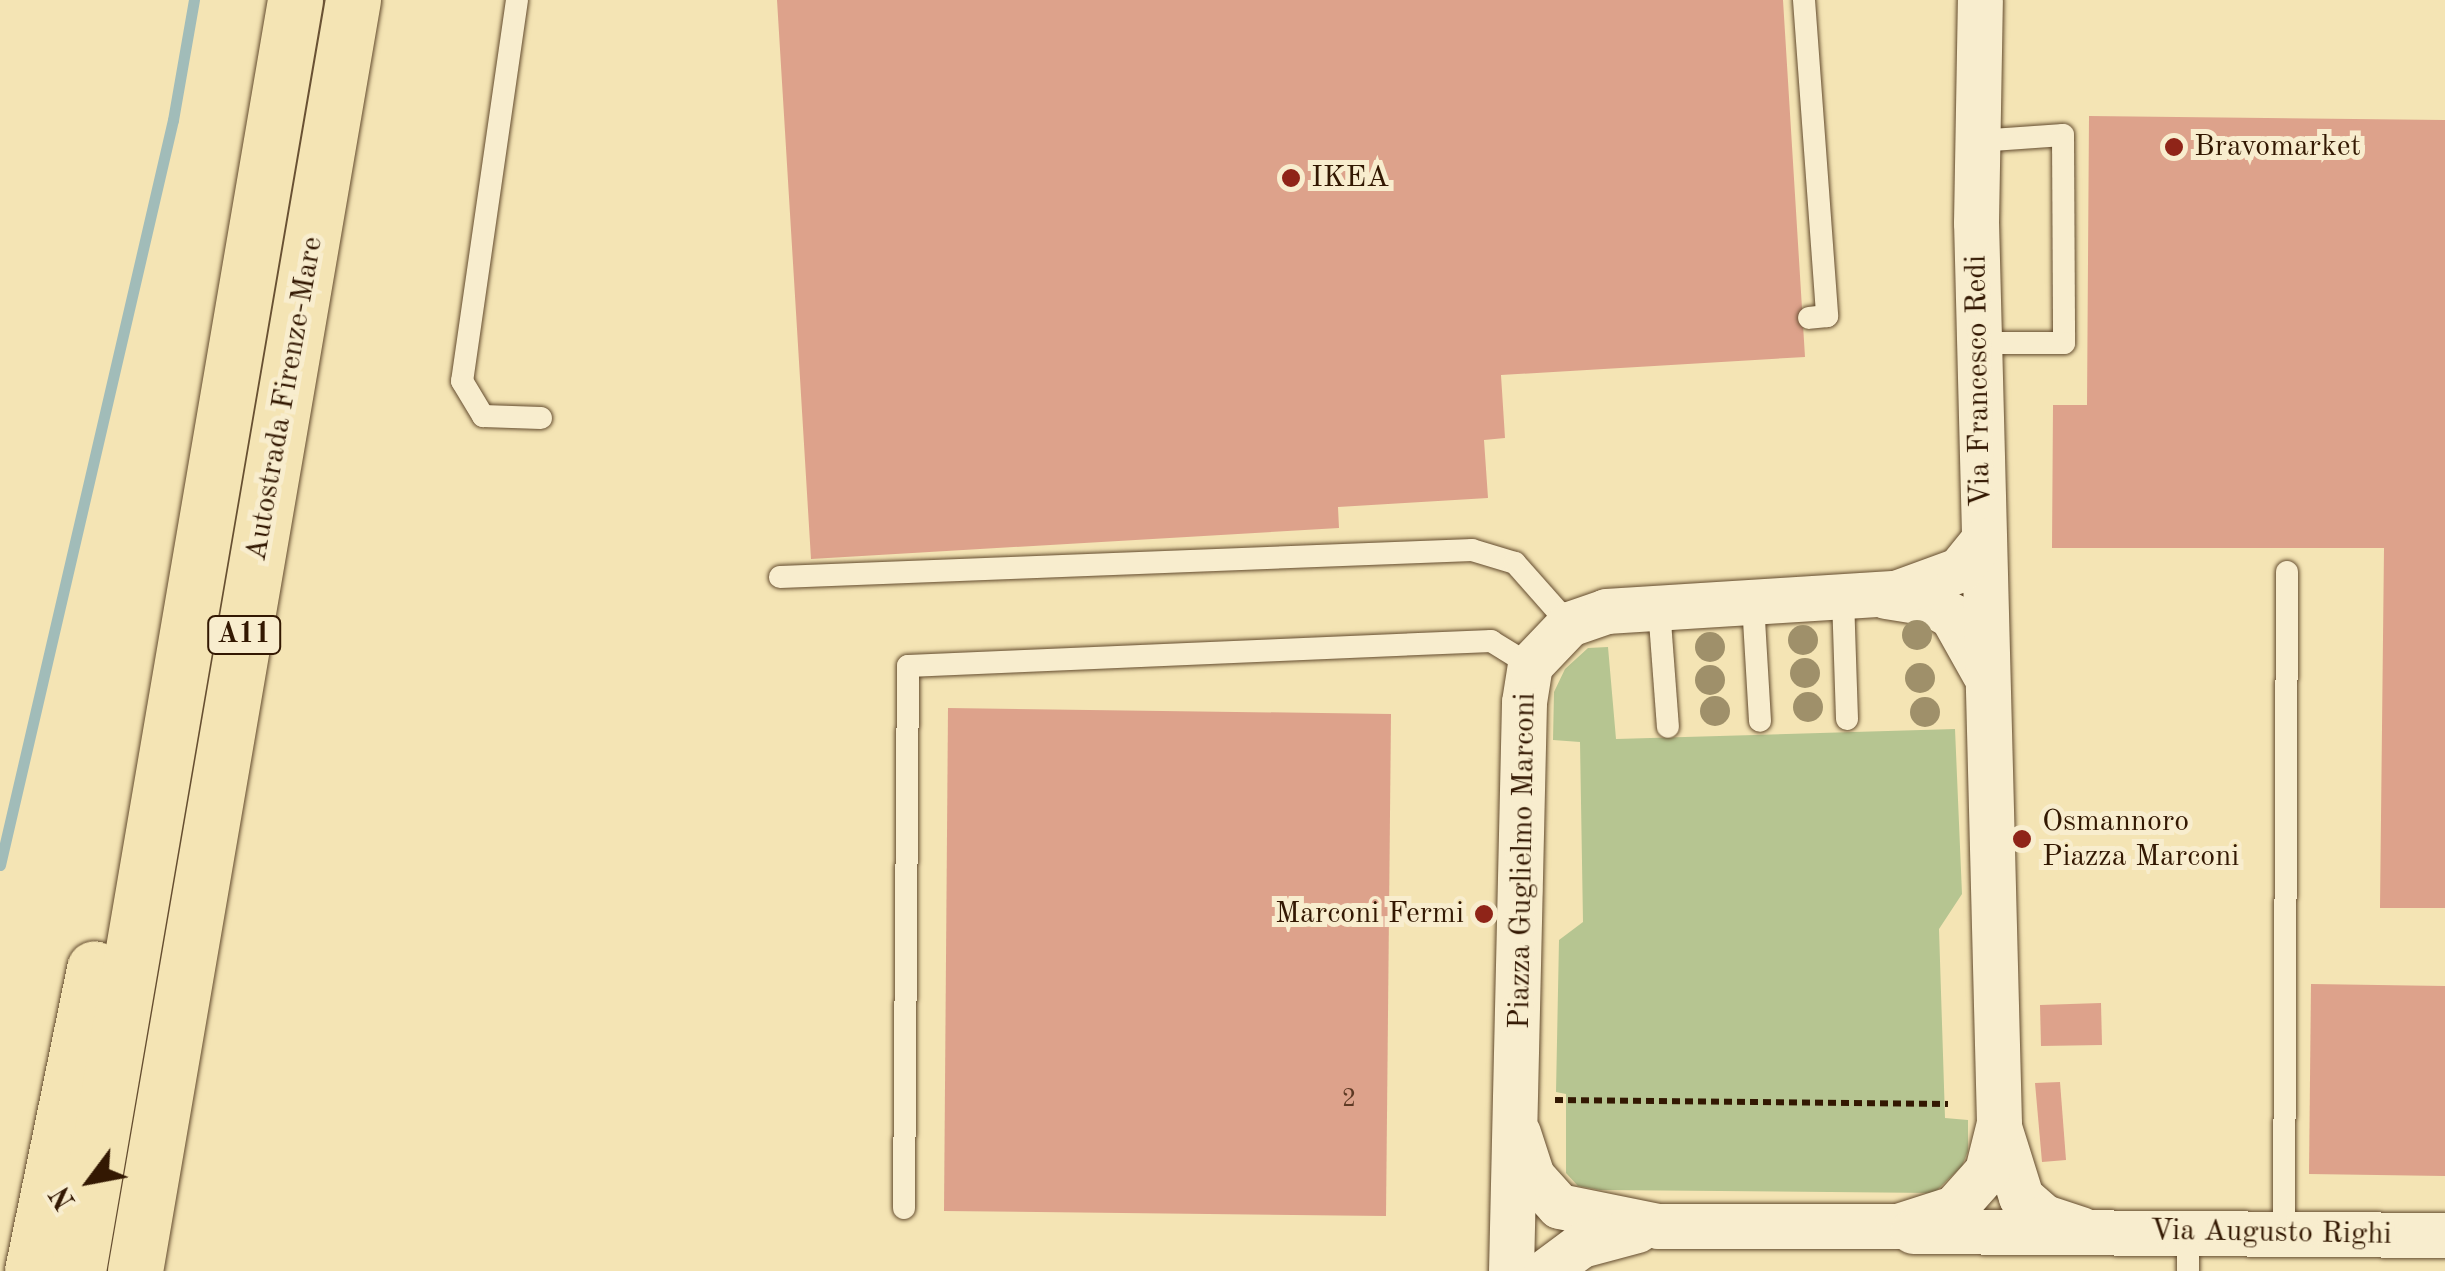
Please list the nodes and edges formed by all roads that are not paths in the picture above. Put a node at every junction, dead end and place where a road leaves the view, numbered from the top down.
1 (295, 0) edge
2 (353, 0) edge
3 (517, 0) edge
4 (1804, 0) edge
5 (1959, 0) edge
6 (1980, 0) edge
7 (1978, 141) junction
8 (1976, 223) junction
9 (1808, 318) dead end
10 (1979, 343) junction
11 (232, 360) junction
12 (541, 418) dead end
13 (1984, 540) junction
14 (2288, 572) dead end
15 (780, 577) dead end
16 (1864, 597) junction
17 (1753, 603) junction
18 (1659, 608) junction
19 (1568, 624) junction
20 (1530, 665) junction
21 (1988, 684) junction
22 (1847, 718) dead end
23 (1760, 722) dead end
24 (1668, 727) dead end
25 (1999, 1124) junction
26 (1518, 1133) junction
27 (904, 1208) dead end
28 (1658, 1226) junction
29 (1886, 1228) junction
30 (2097, 1232) junction
31 (2284, 1234) junction
32 (2445, 1235) edge
33 (2188, 1252) edge
34 (32, 1271) edge
35 (78, 1271) edge
36 (136, 1271) edge
37 (1511, 1271) edge
38 (1546, 1271) edge

1 - 11 highway, Autostrada Firenze-Mare / A11
2 - 36 highway, Autostrada Firenze-Mare / A11
3 - 12 lane
4 - 9 lane
5 - 8 street, Via Francesco Redi
6 - 7 street, Via Francesco Redi
7 - 8 street, Via Francesco Redi
7 - 10 lane
8 - 10 street, Via Francesco Redi
10 - 13 street, Via Francesco Redi
11 - 34 highway
11 - 35 highway, Autostrada Firenze-Mare / A11
13 - 16 street, Piazza Guglielmo Marconi
13 - 21 street, Piazza Guglielmo Marconi
14 - 31 lane
15 - 19 lane
16 - 17 street, Piazza Guglielmo Marconi
16 - 21 street, Piazza Guglielmo Marconi
16 - 22 lane
17 - 18 street, Piazza Guglielmo Marconi
17 - 23 lane
18 - 19 street, Piazza Guglielmo Marconi
18 - 24 lane
19 - 20 street, Piazza Guglielmo Marconi
20 - 26 street, Piazza Guglielmo Marconi
20 - 27 lane
21 - 25 street, Piazza Guglielmo Marconi
25 - 29 street, Piazza Guglielmo Marconi
25 - 30 street, Via Augusto Righi
26 - 28 street, Piazza Guglielmo Marconi
26 - 37 street, Piazza Guglielmo Marconi
28 - 29 street, Piazza Guglielmo Marconi
28 - 38 street
29 - 30 street, Via Augusto Righi
30 - 33 street, Via Augusto Righi
31 - 32 street, Via Augusto Righi
31 - 33 street, Via Augusto Righi

